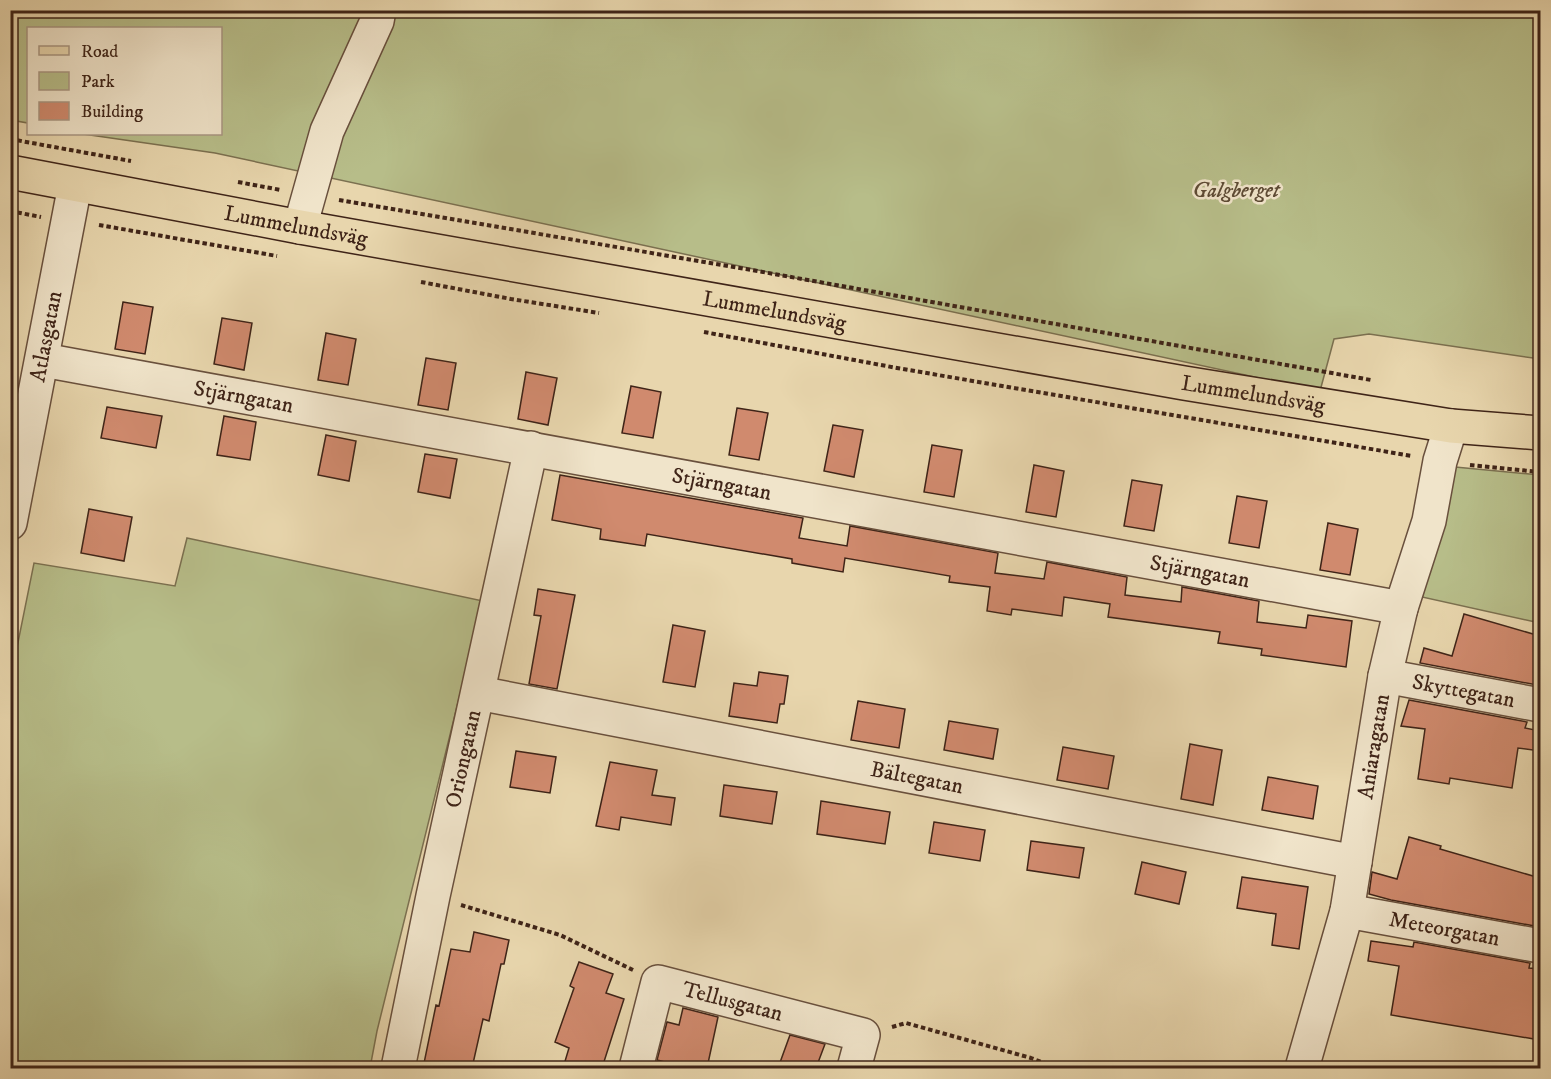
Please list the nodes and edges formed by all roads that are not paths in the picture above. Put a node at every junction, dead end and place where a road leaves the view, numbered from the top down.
1 (379, 10) edge
2 (10, 172) edge
3 (75, 185) junction
4 (300, 227) junction
5 (44, 360) junction
6 (1451, 426) junction
7 (1540, 433) edge
8 (531, 448) junction
9 (10, 523) edge
10 (1401, 608) junction
11 (1385, 676) junction
12 (477, 693) junction
13 (1540, 705) edge
14 (1355, 862) junction
15 (1347, 911) junction
16 (1540, 946) edge
17 (398, 1068) edge
18 (636, 1068) edge
19 (854, 1068) edge
20 (1302, 1068) edge

1 - 4 street
2 - 3 main road, Lummelundsväg
3 - 4 main road, Lummelundsväg
3 - 5 street, Atlasgatan
4 - 6 main road, Lummelundsväg
5 - 8 street, Stjärngatan
5 - 9 street, Atlasgatan
6 - 7 main road, Lummelundsväg
6 - 10 street, Aniaragatan
8 - 10 street, Stjärngatan
8 - 12 street, Oriongatan
10 - 11 street, Aniaragatan
11 - 13 street, Skyttegatan
11 - 14 street, Aniaragatan
12 - 14 street, Bältegatan
12 - 17 street, Oriongatan
14 - 15 street, Aniaragatan
15 - 16 street, Meteorgatan
15 - 20 street, Aniaragatan
18 - 19 street, Tellusgatan

